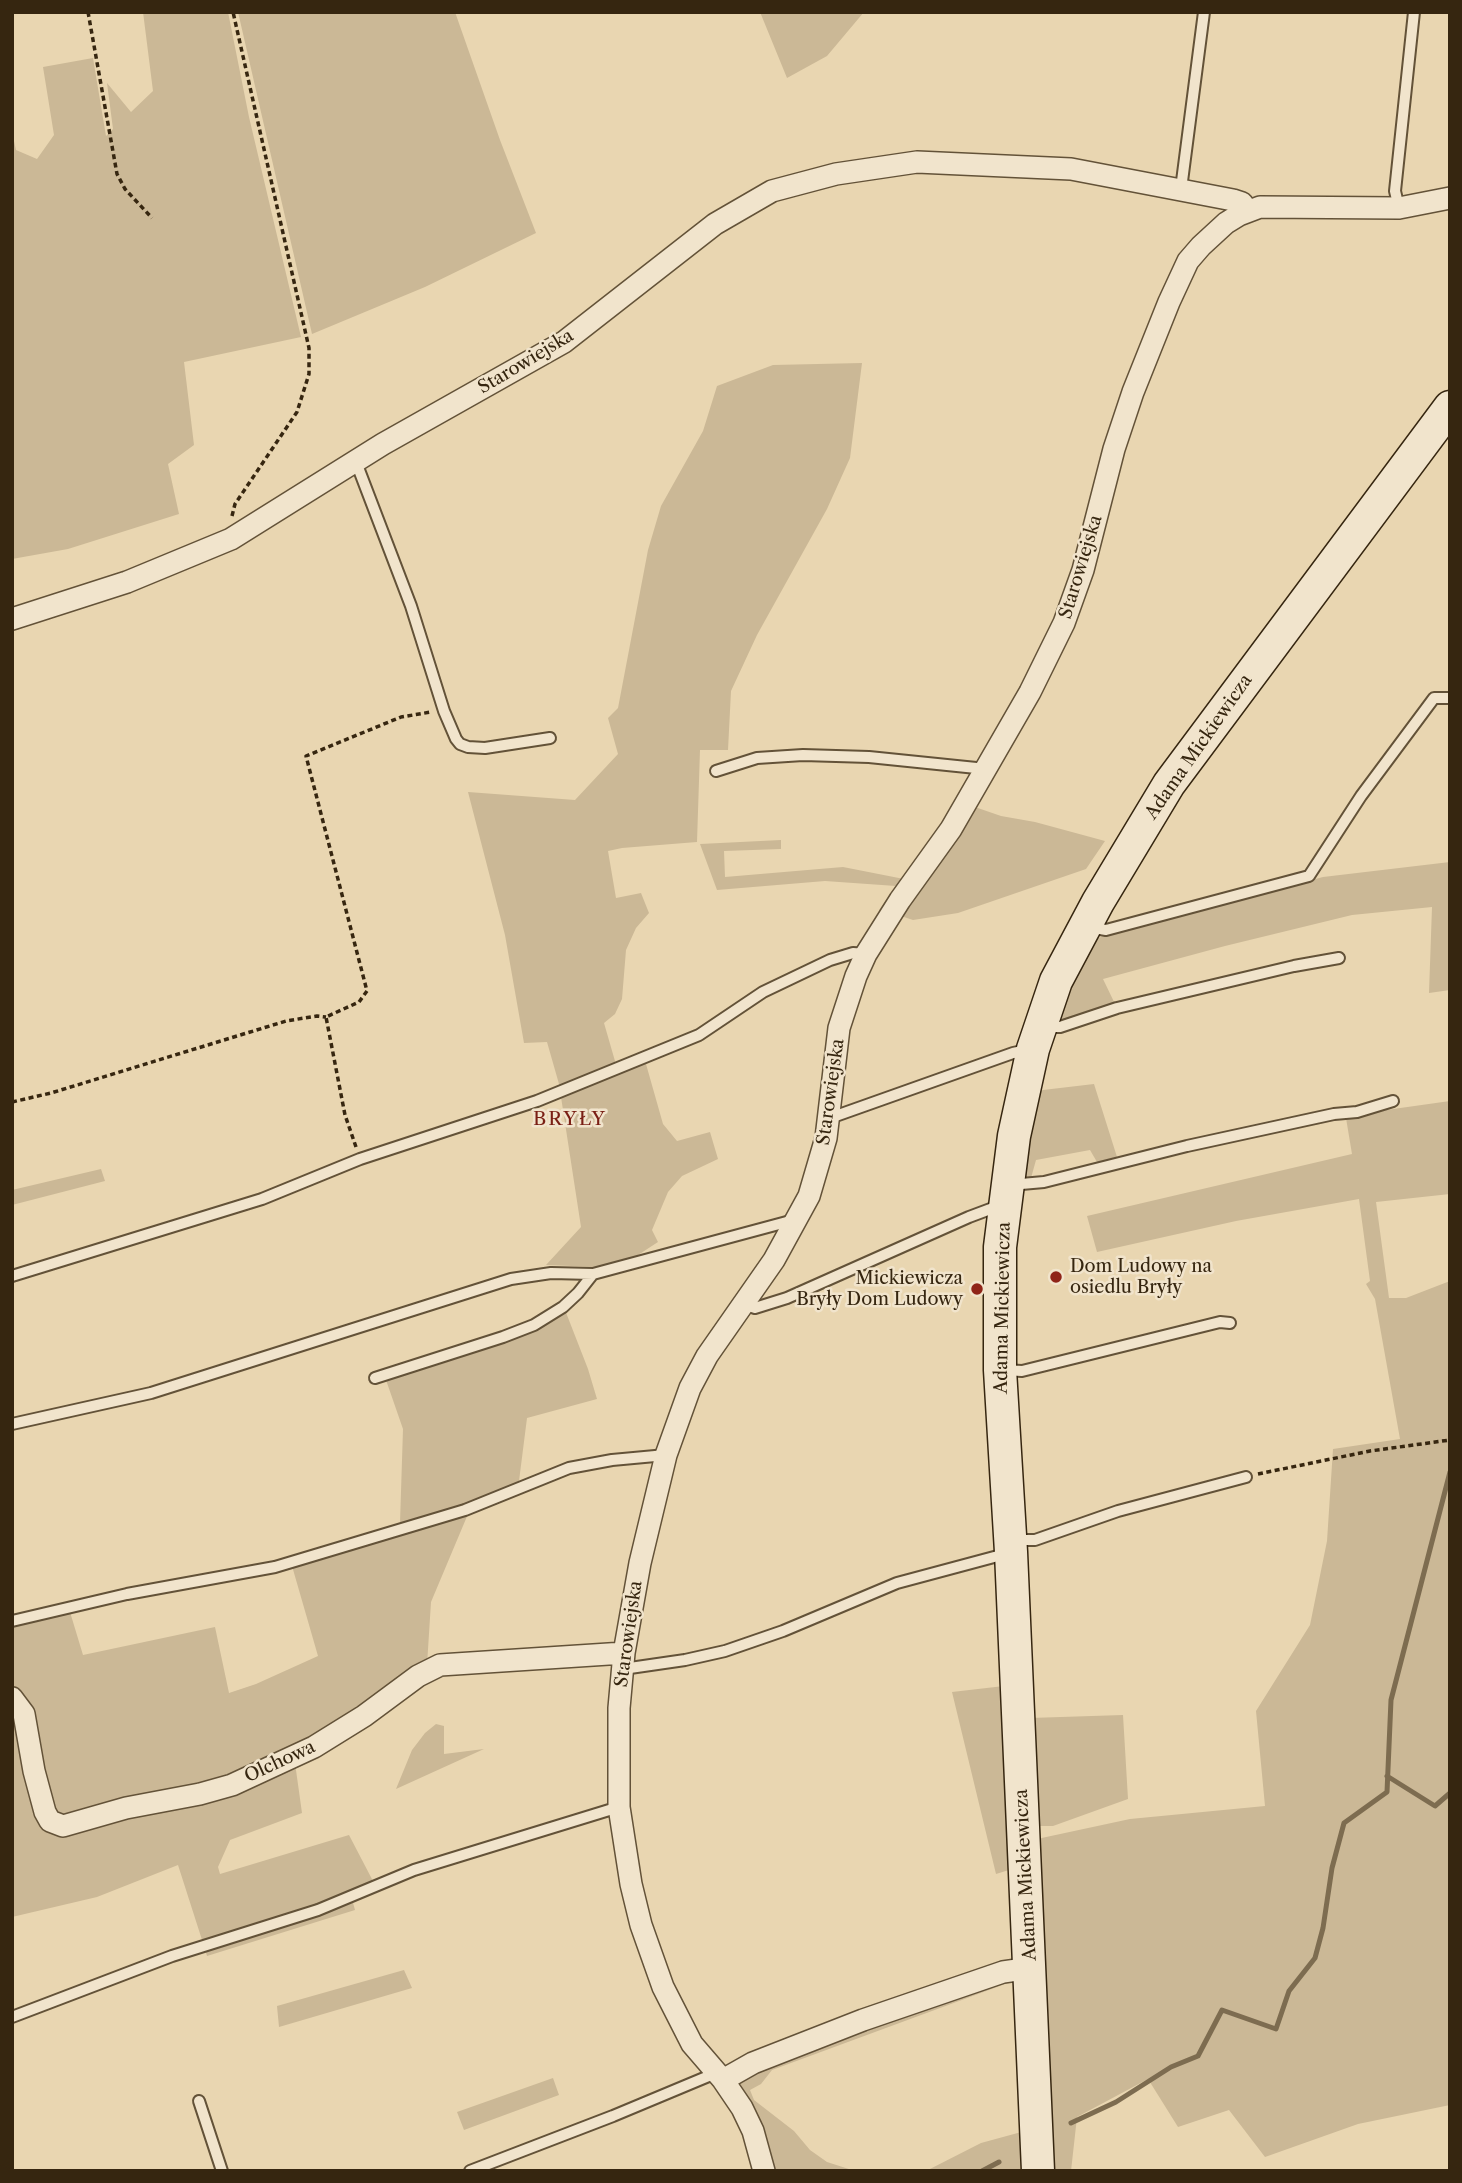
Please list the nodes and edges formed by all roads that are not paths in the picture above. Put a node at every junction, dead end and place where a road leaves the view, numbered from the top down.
1 (1204, 12) edge
2 (1414, 12) edge
3 (1181, 189) junction
4 (1450, 198) edge
5 (1399, 208) junction
6 (1248, 211) junction
7 (1450, 407) edge
8 (356, 462) junction
9 (12, 619) edge
10 (1450, 698) edge
11 (550, 738) dead end
12 (986, 769) junction
13 (716, 771) dead end
14 (1085, 926) junction
15 (866, 954) junction
16 (1339, 958) dead end
17 (1037, 1038) junction
18 (1392, 1101) dead end
19 (830, 1118) junction
20 (1006, 1194) junction
21 (797, 1219) junction
22 (593, 1274) junction
23 (12, 1276) edge
24 (743, 1304) junction
25 (1230, 1323) dead end
26 (1000, 1370) junction
27 (375, 1378) dead end
28 (12, 1424) edge
29 (666, 1455) junction
30 (1246, 1477) road end
31 (1011, 1546) junction
32 (12, 1621) edge
33 (623, 1661) junction
34 (12, 1698) edge
35 (619, 1807) junction
36 (1031, 1968) junction
37 (12, 2017) edge
38 (719, 2077) junction
39 (200, 2101) dead end
40 (222, 2171) edge
41 (470, 2171) edge
42 (764, 2171) edge
43 (1038, 2171) edge

1 - 3 lane
2 - 5 lane
3 - 6 street, Starowiejska
3 - 8 street, Starowiejska
4 - 5 street, Starowiejska
5 - 6 street, Starowiejska
6 - 12 street, Starowiejska
7 - 14 street, Adama Mickiewicza
8 - 9 street, Starowiejska
8 - 11 lane
10 - 14 lane
12 - 13 lane
12 - 15 street, Starowiejska
14 - 17 street, Adama Mickiewicza
15 - 19 street, Starowiejska
15 - 23 lane
16 - 17 lane
17 - 19 lane
17 - 20 street, Adama Mickiewicza
18 - 20 lane
19 - 21 street, Starowiejska
20 - 24 lane
20 - 26 street, Adama Mickiewicza
21 - 22 lane
21 - 24 street, Starowiejska
22 - 27 lane
22 - 28 lane
24 - 29 street, Starowiejska
25 - 26 lane
26 - 31 street, Adama Mickiewicza
29 - 32 lane
29 - 33 street, Starowiejska
30 - 31 lane
31 - 33 lane
31 - 36 street, Adama Mickiewicza
33 - 34 street, Olchowa
33 - 35 street, Starowiejska
35 - 37 lane
35 - 38 street, Starowiejska
36 - 38 street
36 - 43 street, Adama Mickiewicza
38 - 41 lane
38 - 42 street, Starowiejska
39 - 40 lane

